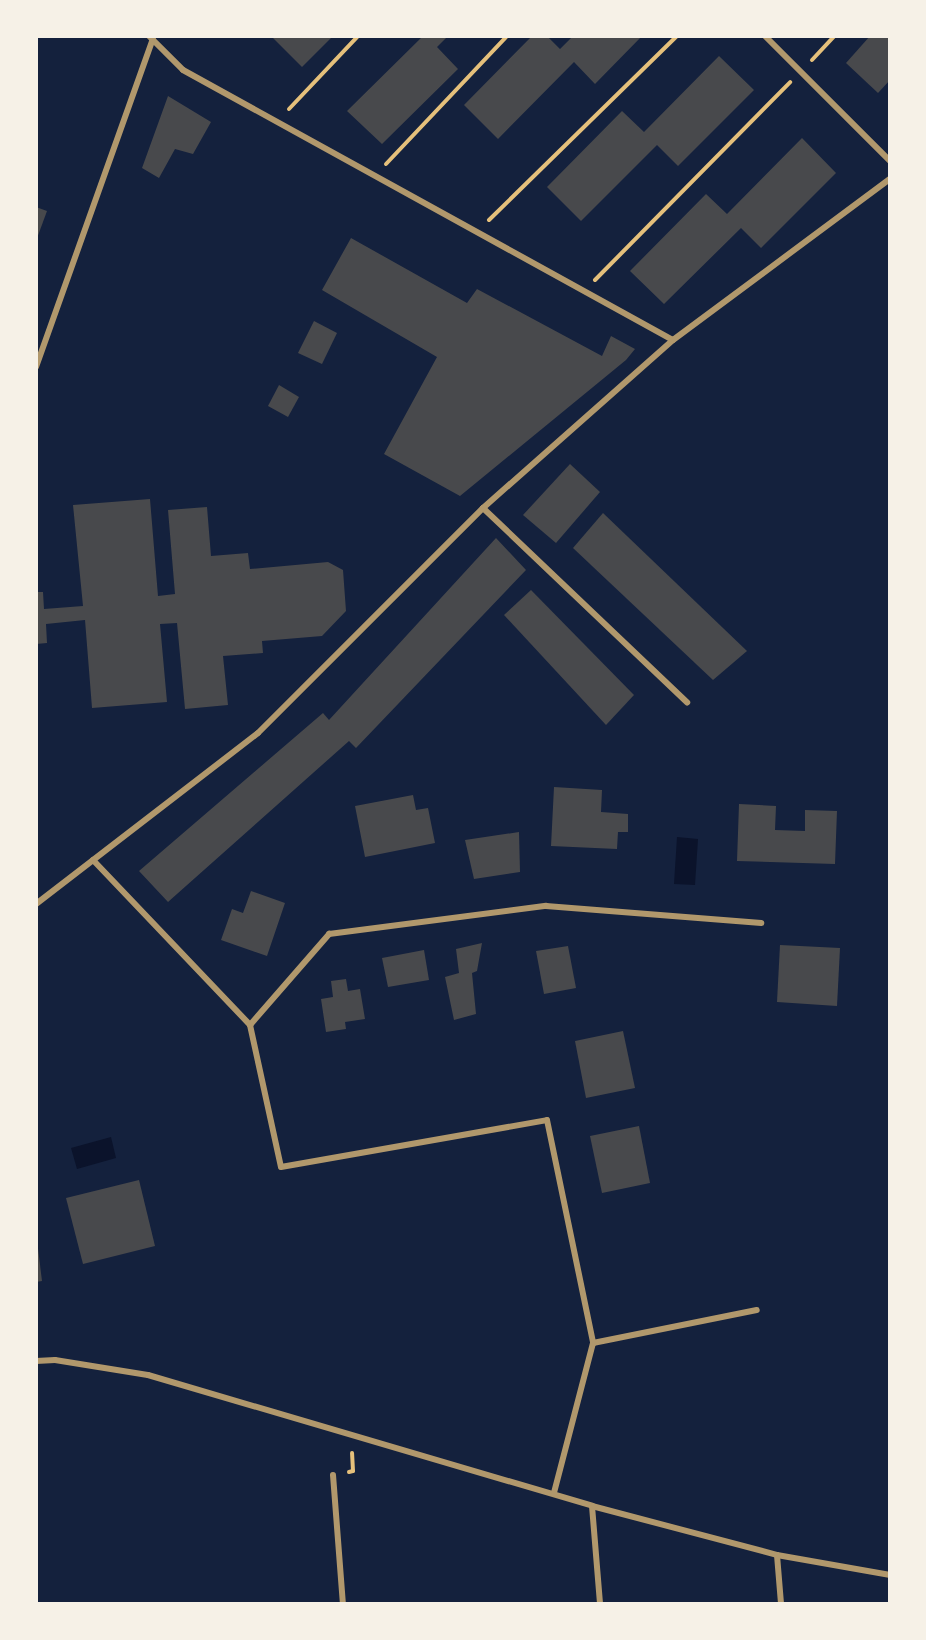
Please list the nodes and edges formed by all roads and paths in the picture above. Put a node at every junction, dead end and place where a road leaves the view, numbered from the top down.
1 (358, 36) edge
2 (507, 36) edge
3 (677, 36) edge
4 (765, 36) edge
5 (834, 36) edge
6 (151, 38) edge
7 (801, 72) junction
8 (277, 122) junction
9 (890, 161) edge
10 (375, 175) junction
11 (890, 180) edge
12 (477, 232) junction
13 (584, 291) junction
14 (673, 340) junction
15 (36, 367) edge
16 (483, 508) junction
17 (687, 702) dead end
18 (93, 860) junction
19 (36, 904) edge
20 (761, 923) dead end
21 (250, 1025) junction
22 (758, 1310) dead end
23 (593, 1343) junction
24 (36, 1361) edge
25 (351, 1434) junction
26 (333, 1474) joint
27 (554, 1493) junction
28 (592, 1506) junction
29 (777, 1555) junction
30 (890, 1575) edge
31 (343, 1604) edge
32 (600, 1604) edge
33 (781, 1604) edge

1 - 8 path
2 - 10 path
3 - 12 path
4 - 7 street
5 - 7 path
6 - 8 street
6 - 15 street
7 - 9 street
7 - 13 path
8 - 10 street
10 - 12 street
11 - 14 street
12 - 13 street
13 - 14 street
14 - 16 street
16 - 17 street
16 - 18 street
18 - 19 street
18 - 21 street
20 - 21 street
21 - 23 street
22 - 23 street
23 - 27 street
24 - 25 street
25 - 26 path
25 - 27 street
26 - 31 street
27 - 28 street
28 - 29 street
28 - 32 street
29 - 30 street
29 - 33 street

